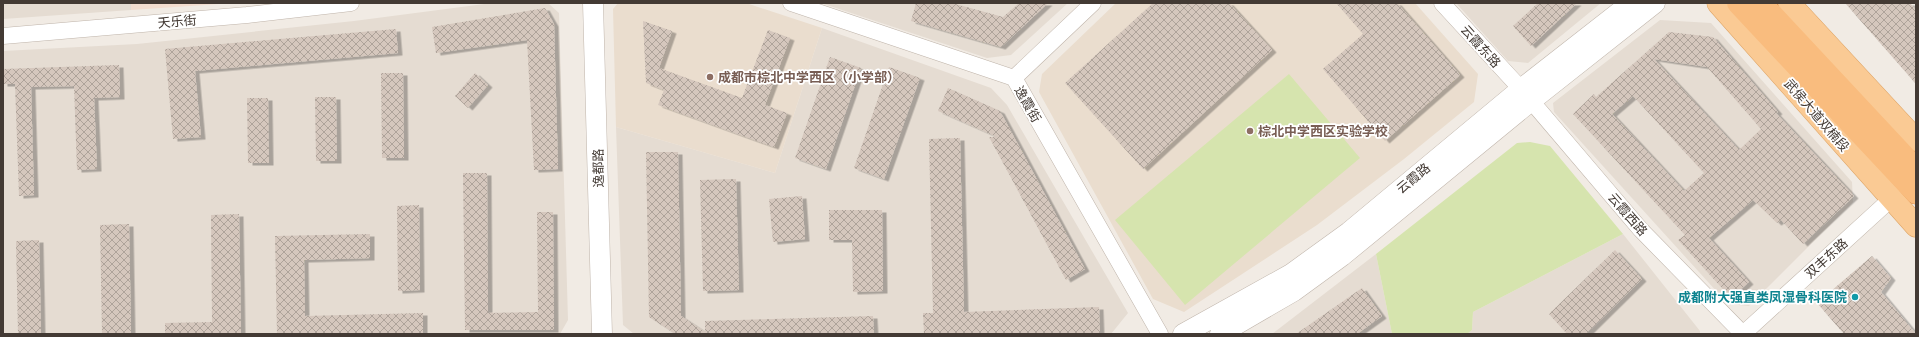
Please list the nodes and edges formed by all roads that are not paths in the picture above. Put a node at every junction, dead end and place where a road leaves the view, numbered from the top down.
1 (352, 3) edge
2 (593, 3) edge
3 (791, 3) edge
4 (1093, 3) edge
5 (1442, 3) edge
6 (1631, 3) edge
7 (1655, 3) edge
8 (1718, 3) edge
9 (1738, 3) edge
10 (1761, 3) edge
11 (1789, 3) edge
12 (3, 36) edge
13 (1014, 78) junction
14 (1526, 95) junction
15 (1916, 140) edge
16 (1916, 169) edge
17 (1916, 193) edge
18 (1891, 199) junction
19 (1916, 226) edge
20 (602, 334) edge
21 (1160, 334) edge
22 (1183, 334) edge
23 (1220, 334) edge
24 (1743, 334) edge

1 - 12 street, 天乐街
2 - 20 street, 逸都路
3 - 13 street, 逸霞街
4 - 13 street
5 - 14 street, 云霞东路
6 - 14 street, 云霞路
7 - 14 street
8 - 18 main road, 武侯大道双楠段
9 - 17 highway
10 - 16 highway
11 - 15 main road
13 - 21 street, 逸霞街
14 - 22 street, 云霞路
14 - 23 street
14 - 24 street, 云霞西路
18 - 19 main road, 武侯大道双楠段
18 - 24 street, 双丰东路

